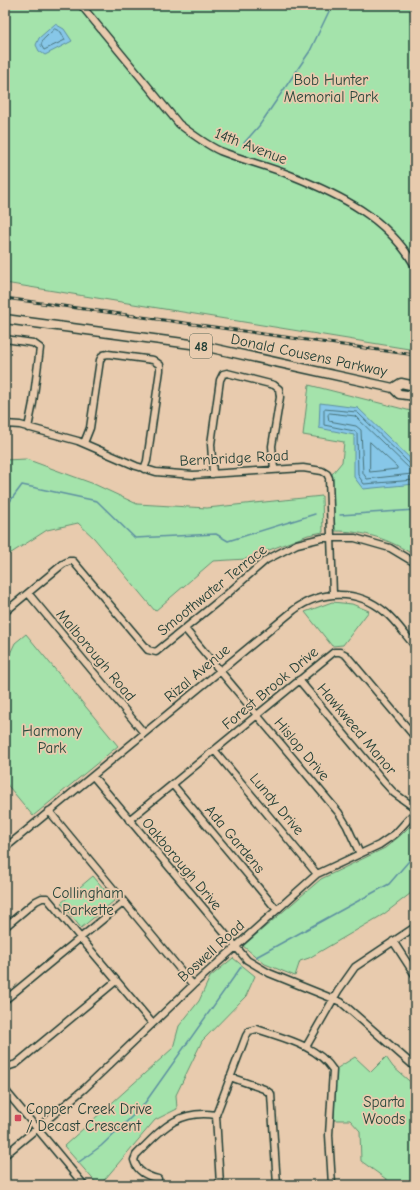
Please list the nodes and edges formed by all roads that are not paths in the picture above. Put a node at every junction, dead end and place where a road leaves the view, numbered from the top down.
1 (81, 5) edge
2 (415, 266) edge
3 (5, 319) edge
4 (5, 339) edge
5 (415, 386) edge
6 (393, 388) junction
7 (415, 396) edge
8 (5, 424) edge
9 (28, 428) junction
10 (84, 443) junction
11 (144, 469) junction
12 (274, 469) junction
13 (213, 474) junction
14 (331, 538) junction
15 (415, 563) edge
16 (28, 593) junction
17 (333, 594) junction
18 (5, 612) edge
19 (185, 629) junction
20 (415, 646) edge
21 (220, 671) junction
22 (299, 680) junction
23 (257, 715) junction
24 (144, 733) junction
25 (415, 737) edge
26 (215, 750) junction
27 (93, 776) junction
28 (173, 785) junction
29 (415, 808) edge
30 (49, 811) junction
31 (415, 812) edge
32 (129, 820) junction
33 (5, 848) edge
34 (360, 854) junction
35 (317, 874) junction
36 (124, 902) junction
37 (277, 910) junction
38 (5, 927) edge
39 (415, 927) edge
40 (81, 937) junction
41 (393, 941) junction
42 (235, 947) junction
43 (415, 975) edge
44 (116, 981) junction
45 (193, 985) junction
46 (334, 999) junction
47 (5, 1000) edge
48 (152, 1023) junction
49 (306, 1047) junction
50 (5, 1064) edge
51 (415, 1067) edge
52 (230, 1077) junction
53 (5, 1090) edge
54 (216, 1115) junction
55 (37, 1128) junction
56 (5, 1146) edge
57 (7, 1153) edge
58 (158, 1179) dead end
59 (84, 1185) edge
60 (220, 1185) edge
61 (277, 1185) edge
62 (332, 1185) edge

1 - 2 street, 14th Avenue
3 - 6 main road, Donald Cousens Parkway / 48
4 - 9 street
5 - 6 main road, Donald Cousens Parkway / 48
6 - 7 main road, Donald Cousens Parkway / 48
8 - 9 street, Bernbridge Road
9 - 10 street, Bernbridge Road
10 - 11 street, Bernbridge Road
10 - 11 street
11 - 13 street, Bernbridge Road
12 - 13 street, Bernbridge Road
12 - 13 street
12 - 14 street, Bernbridge Road
14 - 15 street, Smoothwater Terrace
14 - 17 street, Bernbridge Road
14 - 19 street, Smoothwater Terrace
16 - 18 street, Smoothwater Terrace
16 - 19 street, Smoothwater Terrace
16 - 24 street, Malborough Road
17 - 20 street, Rizal Avenue
17 - 21 street, Rizal Avenue
19 - 21 street, Hislop Drive
21 - 23 street, Hislop Drive
21 - 24 street, Rizal Avenue
22 - 23 street, Forest Brook Drive
22 - 25 street, Forest Brook Drive
22 - 29 street, Hawkweed Manor
23 - 26 street, Forest Brook Drive
23 - 34 street, Hislop Drive
24 - 27 street, Rizal Avenue
26 - 28 street, Forest Brook Drive
26 - 35 street, Lundy Drive
27 - 30 street, Rizal Avenue
27 - 32 street, Oakborough Drive
28 - 32 street, Forest Brook Drive
28 - 37 street, Ada Gardens
30 - 33 street, Rizal Avenue
30 - 36 street
31 - 34 street, Boswell Road
32 - 42 street, Oakborough Drive
34 - 35 street, Boswell Road
35 - 37 street, Boswell Road
36 - 40 street
36 - 45 street
37 - 42 street, Boswell Road
38 - 40 street
39 - 41 street
40 - 44 street
40 - 47 street
41 - 43 street
41 - 46 street
42 - 45 street, Boswell Road
42 - 46 street, Oakborough Drive
44 - 48 street
44 - 50 street
45 - 48 street, Boswell Road
46 - 49 street
46 - 51 street, Oakborough Drive
48 - 55 street, Boswell Road
49 - 52 street
49 - 62 street
52 - 54 street
52 - 61 street
53 - 55 street
54 - 58 street
54 - 60 street
55 - 57 street, Boswell Road
55 - 59 street
56 - 57 street

